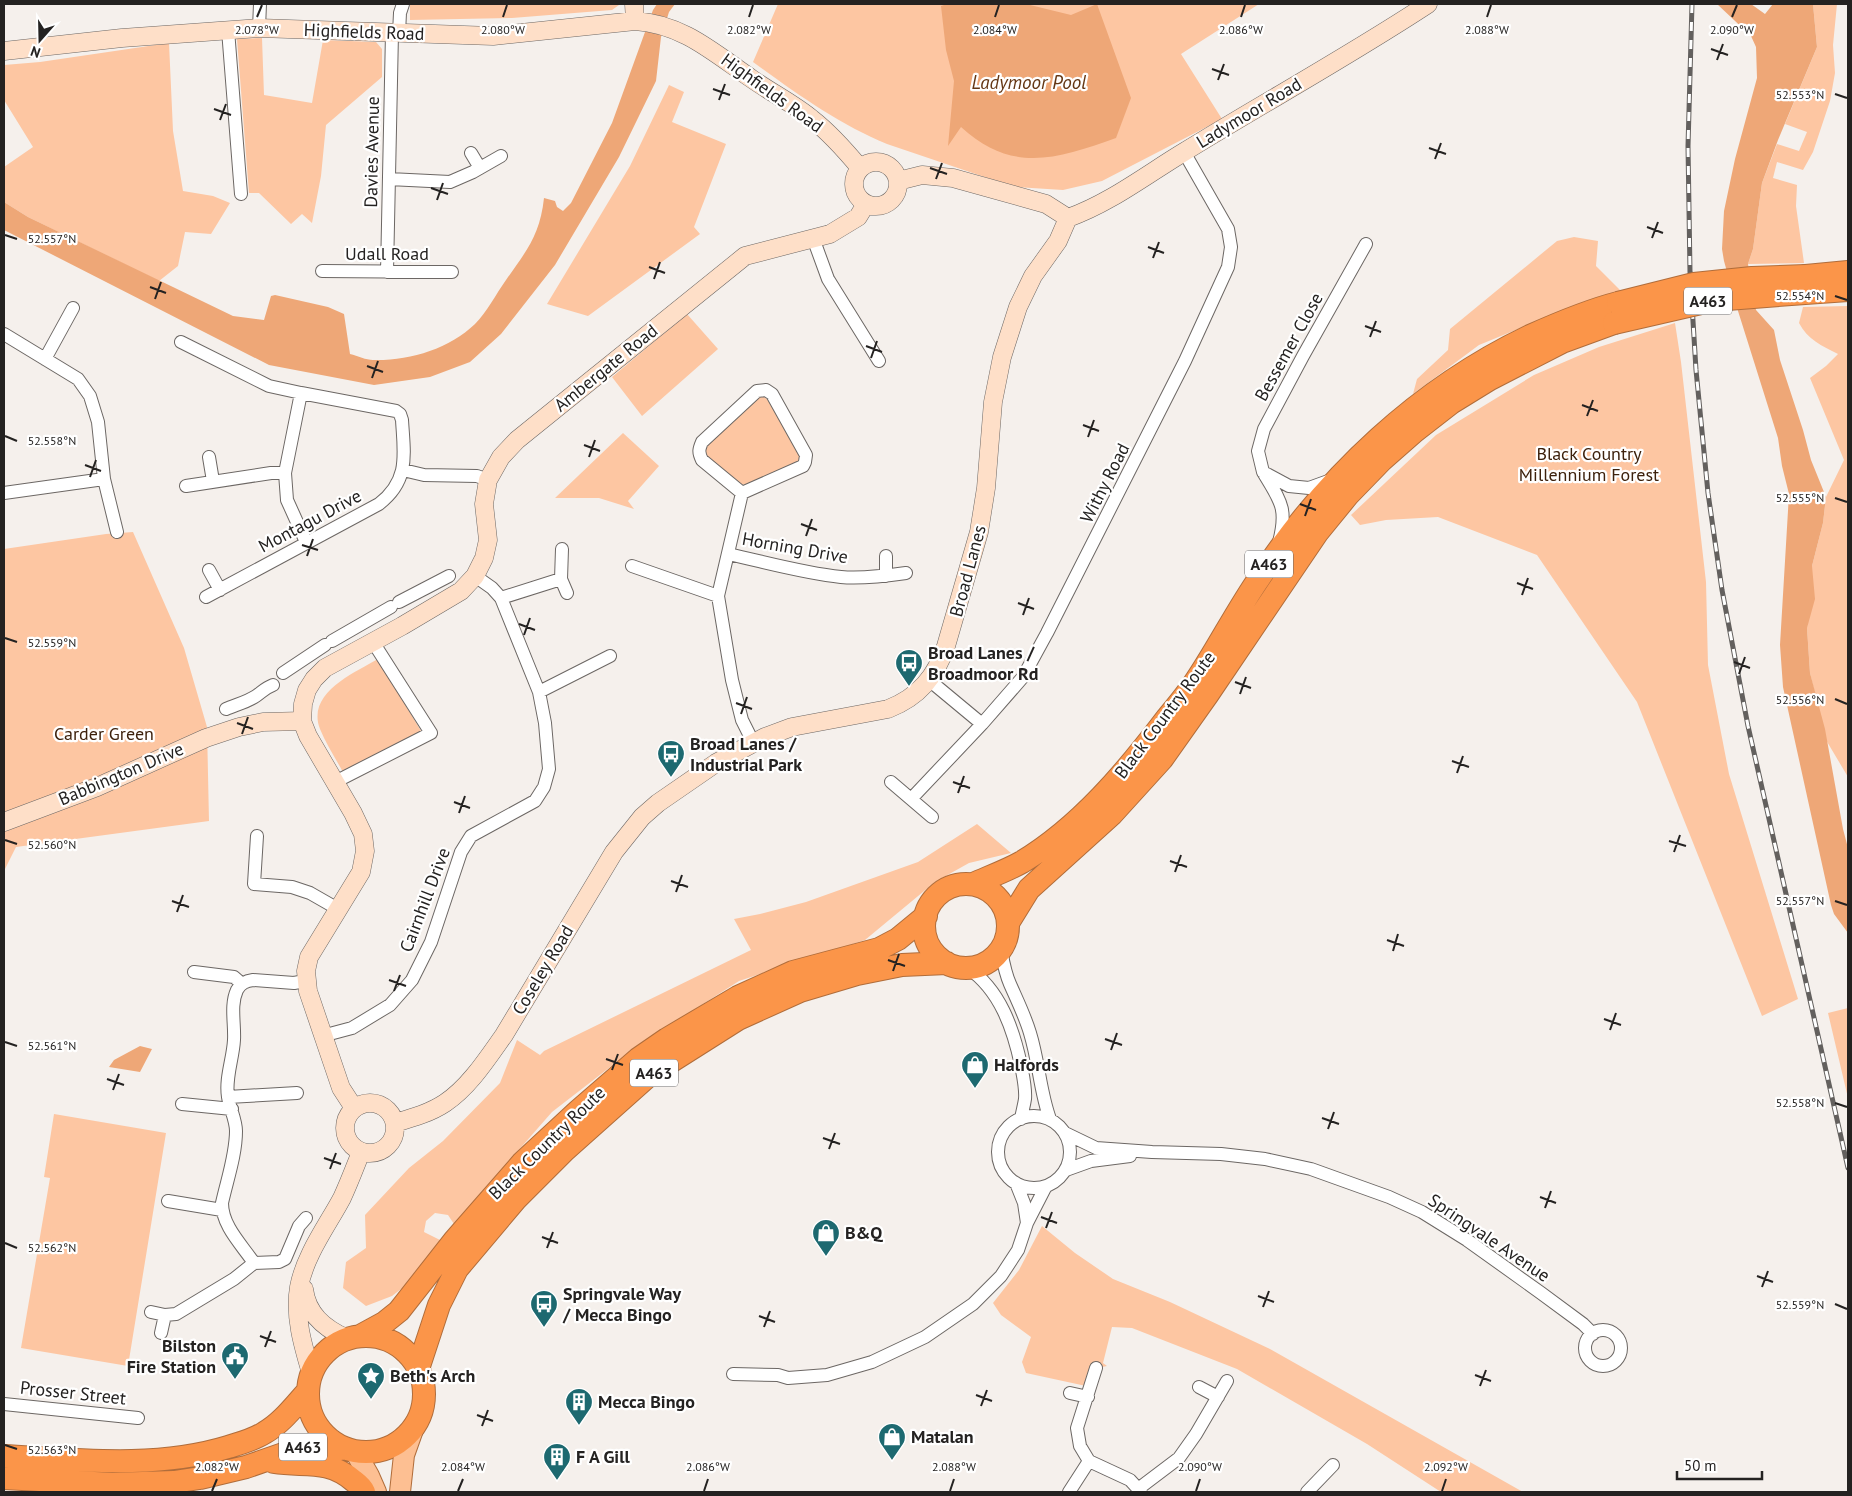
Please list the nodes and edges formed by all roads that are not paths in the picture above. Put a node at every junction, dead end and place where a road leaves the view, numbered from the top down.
1 (260, 4) edge
2 (403, 4) edge
3 (1428, 4) edge
4 (639, 15) edge
5 (260, 28) junction
6 (228, 30) junction
7 (395, 33) junction
8 (4, 52) edge
9 (1184, 152) junction
10 (471, 153) dead end
11 (502, 156) dead end
12 (480, 168) junction
13 (860, 168) junction
14 (389, 179) junction
15 (898, 181) junction
16 (241, 194) dead end
17 (866, 204) junction
18 (1068, 218) junction
19 (814, 238) junction
20 (1366, 244) dead end
21 (322, 271) dead end
22 (387, 272) junction
23 (452, 272) dead end
24 (1848, 272) edge
25 (1805, 284) junction
26 (1848, 290) edge
27 (73, 308) dead end
28 (1616, 313) junction
29 (4, 334) edge
30 (181, 342) dead end
31 (45, 359) junction
32 (879, 361) dead end
33 (301, 393) junction
34 (209, 457) dead end
35 (403, 470) junction
36 (1263, 472) junction
37 (285, 473) junction
38 (1340, 477) junction
39 (104, 479) junction
40 (488, 480) junction
41 (213, 481) junction
42 (186, 486) dead end
43 (4, 493) edge
44 (742, 493) junction
45 (117, 532) dead end
46 (306, 542) junction
47 (562, 549) dead end
48 (728, 554) junction
49 (1276, 554) junction
50 (886, 556) dead end
51 (632, 566) dead end
52 (209, 570) dead end
53 (906, 573) dead end
54 (449, 576) dead end
55 (475, 576) junction
56 (886, 576) junction
57 (561, 579) junction
58 (426, 588) junction
59 (220, 590) junction
60 (567, 593) dead end
61 (718, 596) junction
62 (206, 597) dead end
63 (500, 598) junction
64 (436, 606) junction
65 (354, 628) junction
66 (369, 644) junction
67 (610, 656) dead end
68 (302, 660) junction
69 (283, 673) dead end
70 (317, 677) junction
71 (929, 680) junction
72 (273, 685) dead end
73 (539, 692) junction
74 (302, 721) junction
75 (982, 724) junction
76 (240, 727) junction
77 (753, 742) junction
78 (334, 782) junction
79 (891, 782) dead end
80 (672, 792) joint
81 (911, 799) junction
82 (932, 818) dead end
83 (4, 822) edge
84 (257, 836) dead end
85 (973, 884) junction
86 (338, 909) junction
87 (926, 916) junction
88 (1008, 923) junction
89 (1000, 950) junction
90 (958, 966) junction
91 (194, 972) dead end
92 (305, 981) junction
93 (242, 984) junction
94 (322, 1036) junction
95 (296, 1094) dead end
96 (228, 1096) junction
97 (182, 1104) dead end
98 (354, 1108) junction
99 (232, 1109) junction
100 (1021, 1119) junction
101 (1050, 1119) junction
102 (394, 1123) junction
103 (1065, 1133) junction
104 (361, 1152) junction
105 (1152, 1152) junction
106 (1066, 1170) junction
107 (1016, 1183) junction
108 (1046, 1186) junction
109 (168, 1201) dead end
110 (222, 1210) junction
111 (306, 1218) dead end
112 (1027, 1223) junction
113 (254, 1263) junction
114 (303, 1276) junction
115 (151, 1312) dead end
116 (164, 1315) junction
117 (161, 1333) dead end
118 (1592, 1334) dead end
119 (354, 1337) junction
120 (418, 1368) junction
121 (1096, 1368) dead end
122 (733, 1374) dead end
123 (1227, 1381) dead end
124 (310, 1382) junction
125 (1199, 1387) dead end
126 (1070, 1393) dead end
127 (1088, 1397) junction
128 (1218, 1397) junction
129 (4, 1404) edge
130 (138, 1418) dead end
131 (415, 1424) junction
132 (350, 1452) junction
133 (4, 1456) edge
134 (263, 1460) junction
135 (1089, 1461) junction
136 (1333, 1465) dead end
137 (4, 1478) edge
138 (1140, 1490) edge
139 (364, 1492) edge
140 (376, 1492) edge
141 (400, 1492) edge
142 (1069, 1492) edge
143 (1307, 1492) edge

1 - 5 street
2 - 7 street, Davies Avenue
3 - 9 street, Ladymoor Road
4 - 7 street, Highfields Road
4 - 13 street, Highfields Road
5 - 6 street, Highfields Road
5 - 7 street, Highfields Road
6 - 8 street, Highfields Road
6 - 16 street
7 - 14 street, Davies Avenue
9 - 18 street, Ladymoor Road
9 - 75 street, Withy Road
10 - 12 street
11 - 12 street
12 - 14 street
13 - 15 street
13 - 17 street
14 - 22 street, Davies Avenue
15 - 17 street
15 - 18 street
17 - 19 street, Ambergate Road
18 - 71 street, Broad Lanes
19 - 32 street
19 - 40 street, Ambergate Road
20 - 36 street, Bessemer Close
21 - 22 street, Udall Road
22 - 23 street, Udall Road
24 - 25 highway, Black Country Route / A463
25 - 26 highway, Black Country Route / A463
25 - 28 highway, Black Country Route / A463, bridge
27 - 31 street
28 - 38 highway, Black Country Route / A463
28 - 88 highway, Black Country Route / A463
29 - 31 street
30 - 33 street
31 - 39 street
33 - 35 street, Montagu Drive
33 - 37 street
34 - 41 street
35 - 40 street
35 - 46 street, Montagu Drive
36 - 38 street
36 - 49 street, Bessemer Close
37 - 41 street
37 - 46 street
38 - 49 highway, Black Country Route / A463
39 - 43 street
39 - 45 street
40 - 55 street, Ambergate Road
41 - 42 street
44 - 44 street
44 - 48 street
46 - 59 street, Montagu Drive
47 - 57 street
48 - 56 street, Horning Drive
48 - 61 street
49 - 85 highway, Black Country Route / A463
50 - 56 street
51 - 61 street
52 - 59 street
53 - 56 street, Horning Drive
54 - 58 street
55 - 63 street, Cairnhill Drive
55 - 64 street, Ambergate Road
57 - 60 street
57 - 63 street
58 - 64 street
58 - 65 street
59 - 62 street, Montagu Drive
61 - 77 street
63 - 73 street, Cairnhill Drive
64 - 66 street, Ambergate Road
65 - 66 street
65 - 68 street
66 - 70 street, Ambergate Road
66 - 78 street
67 - 73 street
68 - 69 street
68 - 70 street
70 - 74 street, Ambergate Road
71 - 75 street
71 - 77 street, Broad Lanes
72 - 76 street
73 - 94 street, Cairnhill Drive
74 - 76 street, Babbington Drive
74 - 78 street
75 - 81 street, Withy Road
76 - 83 street, Babbington Drive
77 - 80 street, Broad Lanes
78 - 86 street
79 - 81 street
80 - 102 street, Coseley Road
81 - 82 street
84 - 86 street
85 - 87 highway, A463
85 - 88 highway
86 - 92 street
87 - 90 highway
87 - 119 highway, Black Country Route / A463
88 - 89 highway, A463
89 - 90 highway, A463
89 - 101 street
90 - 100 street
90 - 120 highway, Black Country Route / A463
91 - 93 street
92 - 93 street
92 - 94 street
93 - 96 street
94 - 98 street
95 - 96 street
96 - 99 street
97 - 99 street
98 - 102 street
98 - 104 street
99 - 110 street
100 - 101 street
100 - 107 street
101 - 103 street
102 - 104 street
103 - 105 street, Springvale Avenue
103 - 106 street
104 - 114 street
105 - 106 street, Springvale Avenue
105 - 118 street, Springvale Avenue
106 - 108 street
107 - 108 street
107 - 112 street
108 - 112 street
109 - 110 street
110 - 113 street
111 - 113 street
112 - 122 street
113 - 116 street
114 - 119 street
114 - 124 street
115 - 116 street
116 - 117 street
119 - 120 highway, A463
119 - 124 highway, A463
120 - 131 highway, A463
121 - 127 street
123 - 128 street
124 - 132 highway, A463
124 - 133 highway, A463
125 - 128 street
126 - 127 street
127 - 135 street
128 - 138 street
129 - 130 street, Prosser Street
131 - 132 highway, A463
131 - 141 main road
132 - 134 highway, A463
132 - 140 main road
134 - 137 highway, A463
134 - 139 highway
135 - 138 street
135 - 142 street
136 - 143 street

